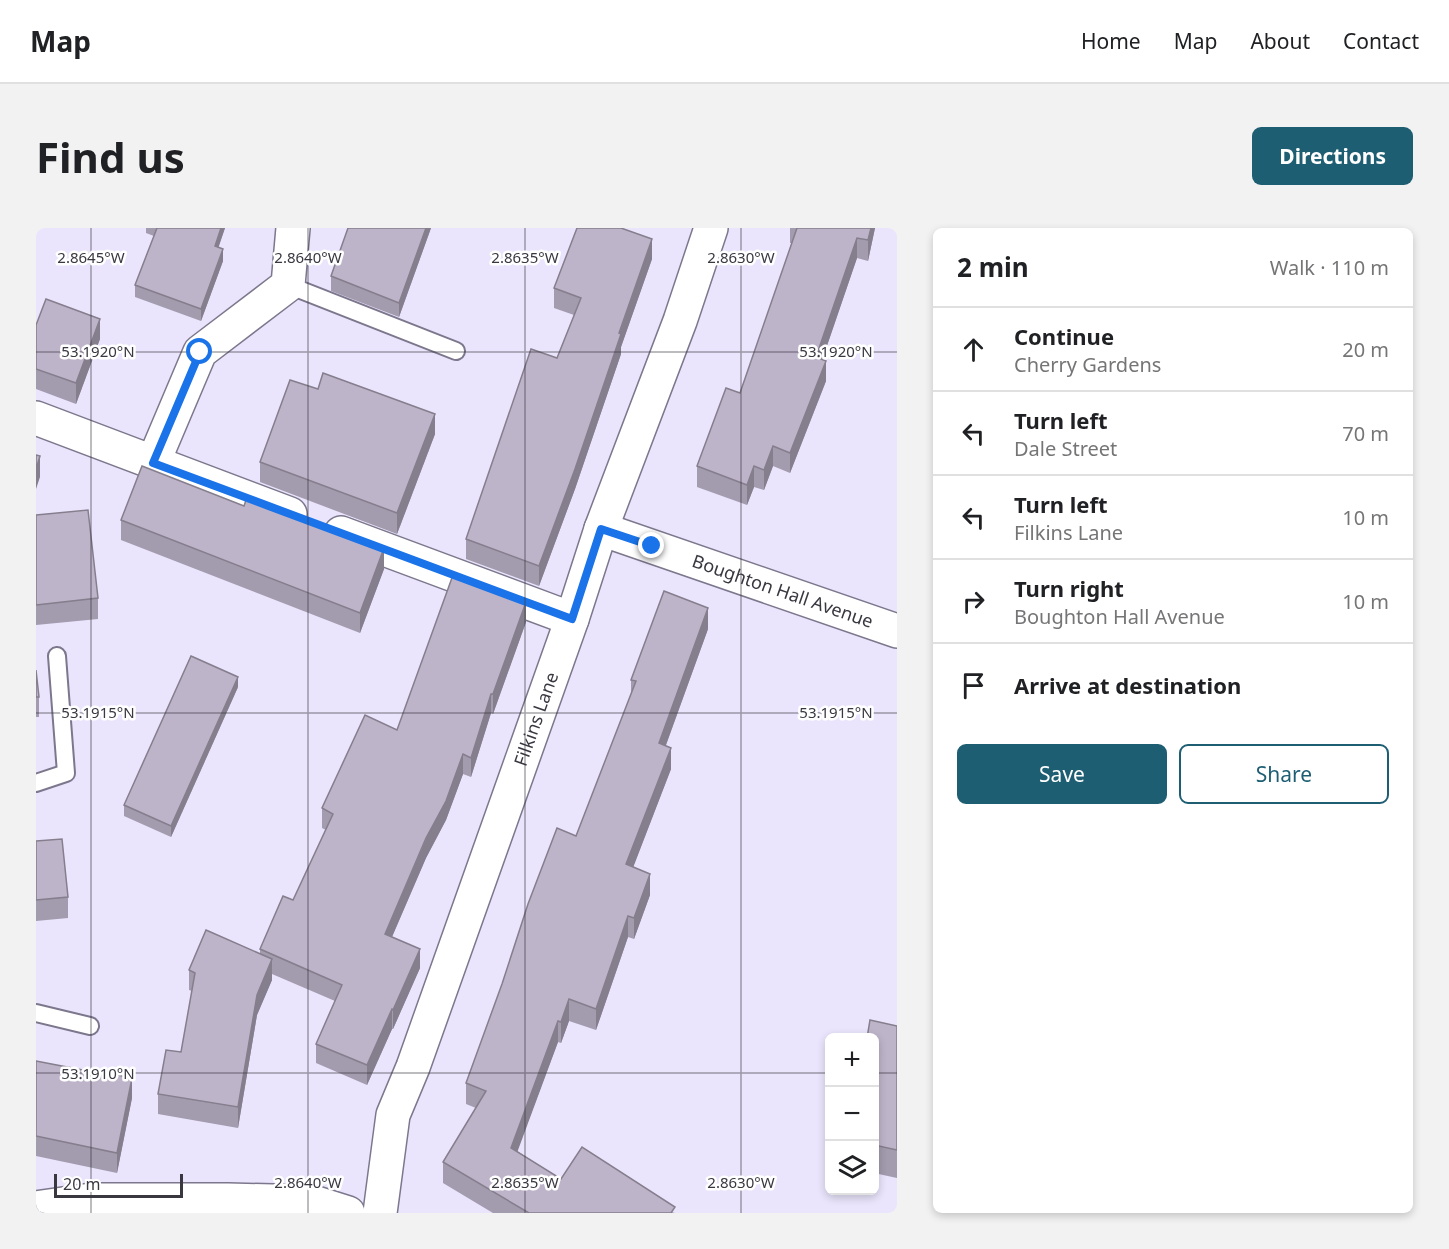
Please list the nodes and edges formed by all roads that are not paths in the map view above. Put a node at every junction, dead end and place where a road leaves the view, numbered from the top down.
1 (293, 228) edge
2 (711, 228) edge
3 (288, 285) junction
4 (456, 351) dead end
5 (36, 418) edge
6 (153, 463) junction
7 (601, 529) junction
8 (572, 619) junction
9 (897, 631) edge
10 (57, 656) dead end
11 (36, 783) edge
12 (36, 1013) edge
13 (90, 1026) dead end
14 (36, 1208) edge
15 (348, 1213) edge
16 (380, 1213) edge

1 - 3 street
2 - 7 street, Filkins Lane
3 - 4 lane
3 - 6 street
5 - 6 street
6 - 8 street
7 - 8 street, Filkins Lane
7 - 9 street, Boughton Hall Avenue
8 - 16 street, Filkins Lane
10 - 11 lane
12 - 13 lane
14 - 15 street

